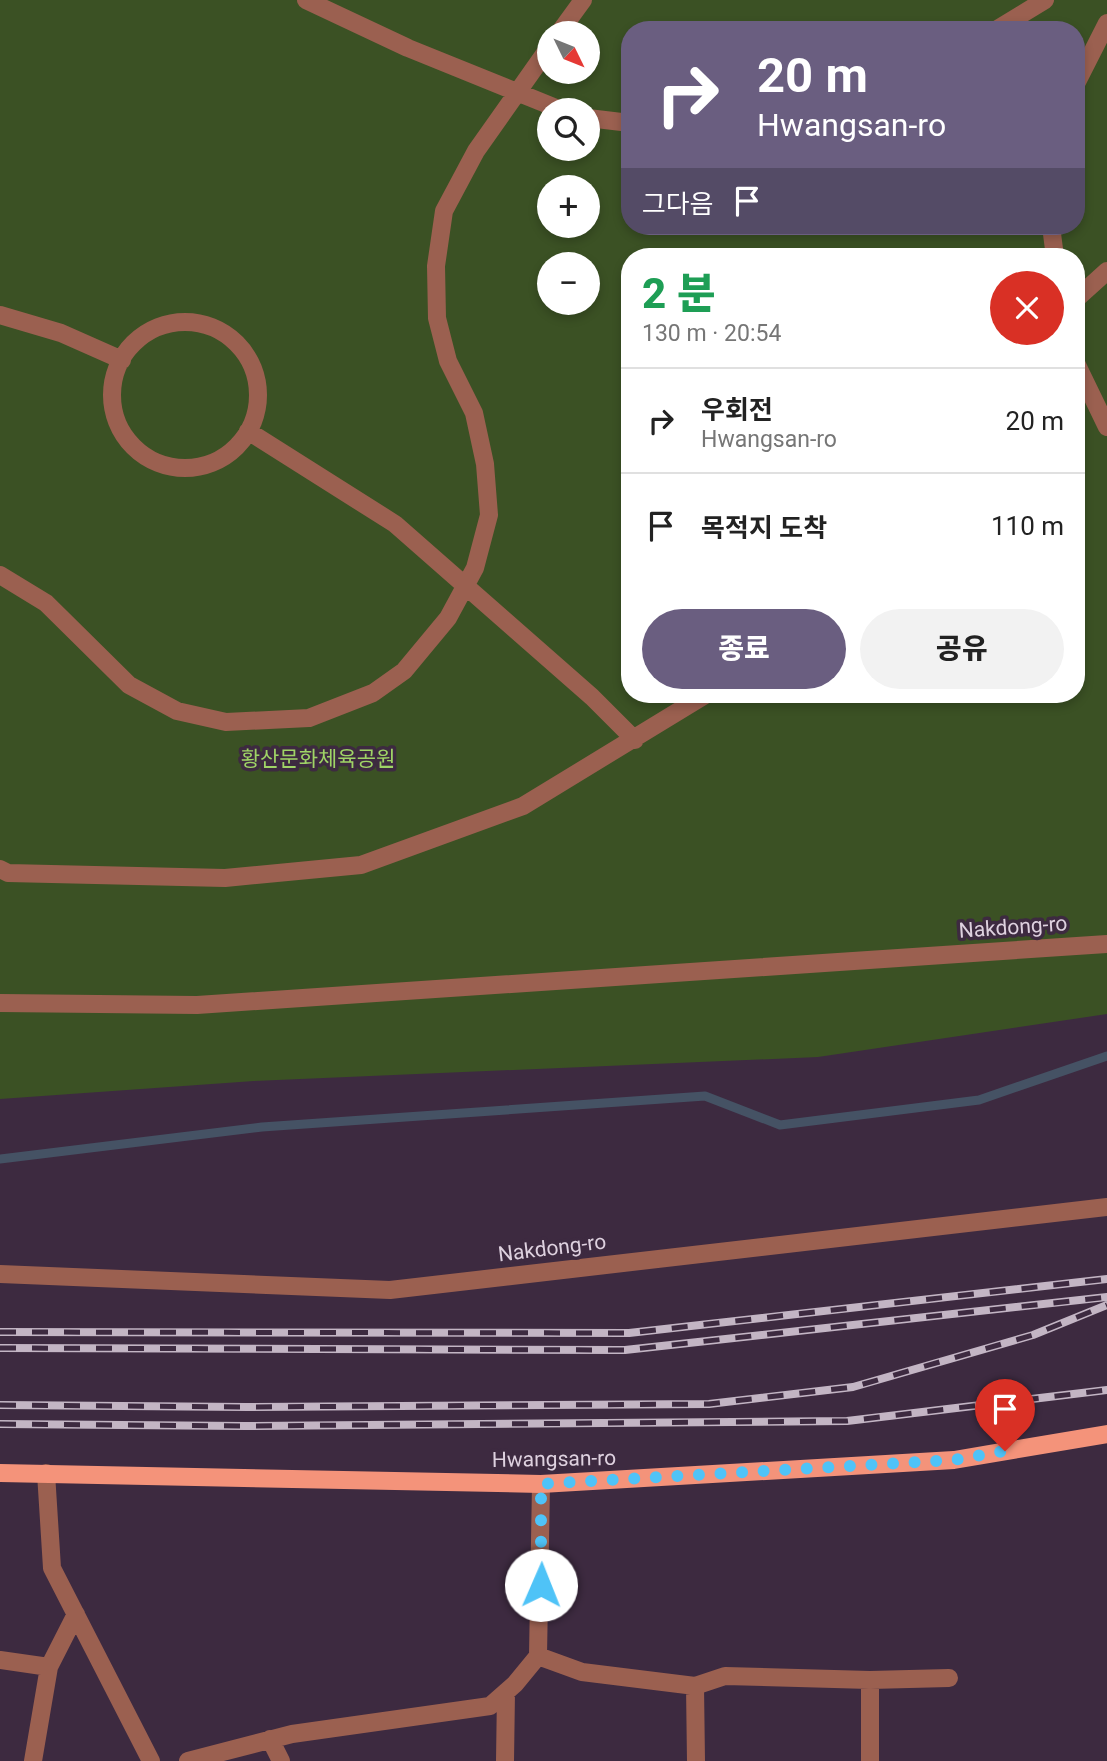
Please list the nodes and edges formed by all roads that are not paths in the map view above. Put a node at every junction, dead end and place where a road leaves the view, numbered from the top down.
1 (306, 0) edge
2 (583, 0) edge
3 (1045, 0) edge
4 (568, 21) edge
5 (1011, 21) edge
6 (1107, 23) edge
7 (537, 65) edge
8 (1085, 66) edge
9 (517, 92) junction
10 (537, 100) edge
11 (600, 119) edge
12 (621, 121) edge
13 (1107, 271) edge
14 (1085, 291) edge
15 (0, 315) edge
16 (122, 360) junction
17 (1085, 382) edge
18 (1107, 427) edge
19 (248, 431) junction
20 (0, 575) edge
21 (467, 584) junction
22 (693, 703) edge
23 (635, 740) junction
24 (0, 869) edge
25 (1107, 944) edge
26 (0, 1003) edge
27 (1107, 1207) edge
28 (0, 1274) edge
29 (1107, 1434) edge
30 (0, 1473) edge
31 (46, 1473) junction
32 (541, 1484) junction
33 (76, 1614) junction
34 (538, 1656) junction
35 (0, 1660) edge
36 (49, 1667) junction
37 (948, 1678) dead end
38 (870, 1680) junction
39 (695, 1686) junction
40 (506, 1692) junction
41 (270, 1739) junction
42 (33, 1761) edge
43 (151, 1761) edge
44 (188, 1761) edge
45 (281, 1761) edge
46 (505, 1761) edge
47 (696, 1761) edge
48 (870, 1761) edge

1 - 9 street
2 - 4 street
3 - 5 street
6 - 8 street
7 - 9 street
9 - 10 street
9 - 21 street
11 - 12 street
13 - 14 street
15 - 16 street
16 - 19 street
16 - 19 street
17 - 18 street
19 - 21 street
20 - 21 street
21 - 23 street
22 - 23 street
23 - 24 street
25 - 26 street, Nakdong-ro
27 - 28 street, Nakdong-ro
29 - 32 main road, Hwangsan-ro
30 - 31 main road, Hwangsan-ro
31 - 32 main road, Hwangsan-ro
31 - 33 street
32 - 34 street
33 - 36 street
33 - 43 street
34 - 39 street
34 - 40 street
35 - 36 street
36 - 42 street
37 - 38 street
38 - 39 street
38 - 48 street
39 - 47 street
40 - 41 street
40 - 46 street
41 - 44 street
41 - 45 street

